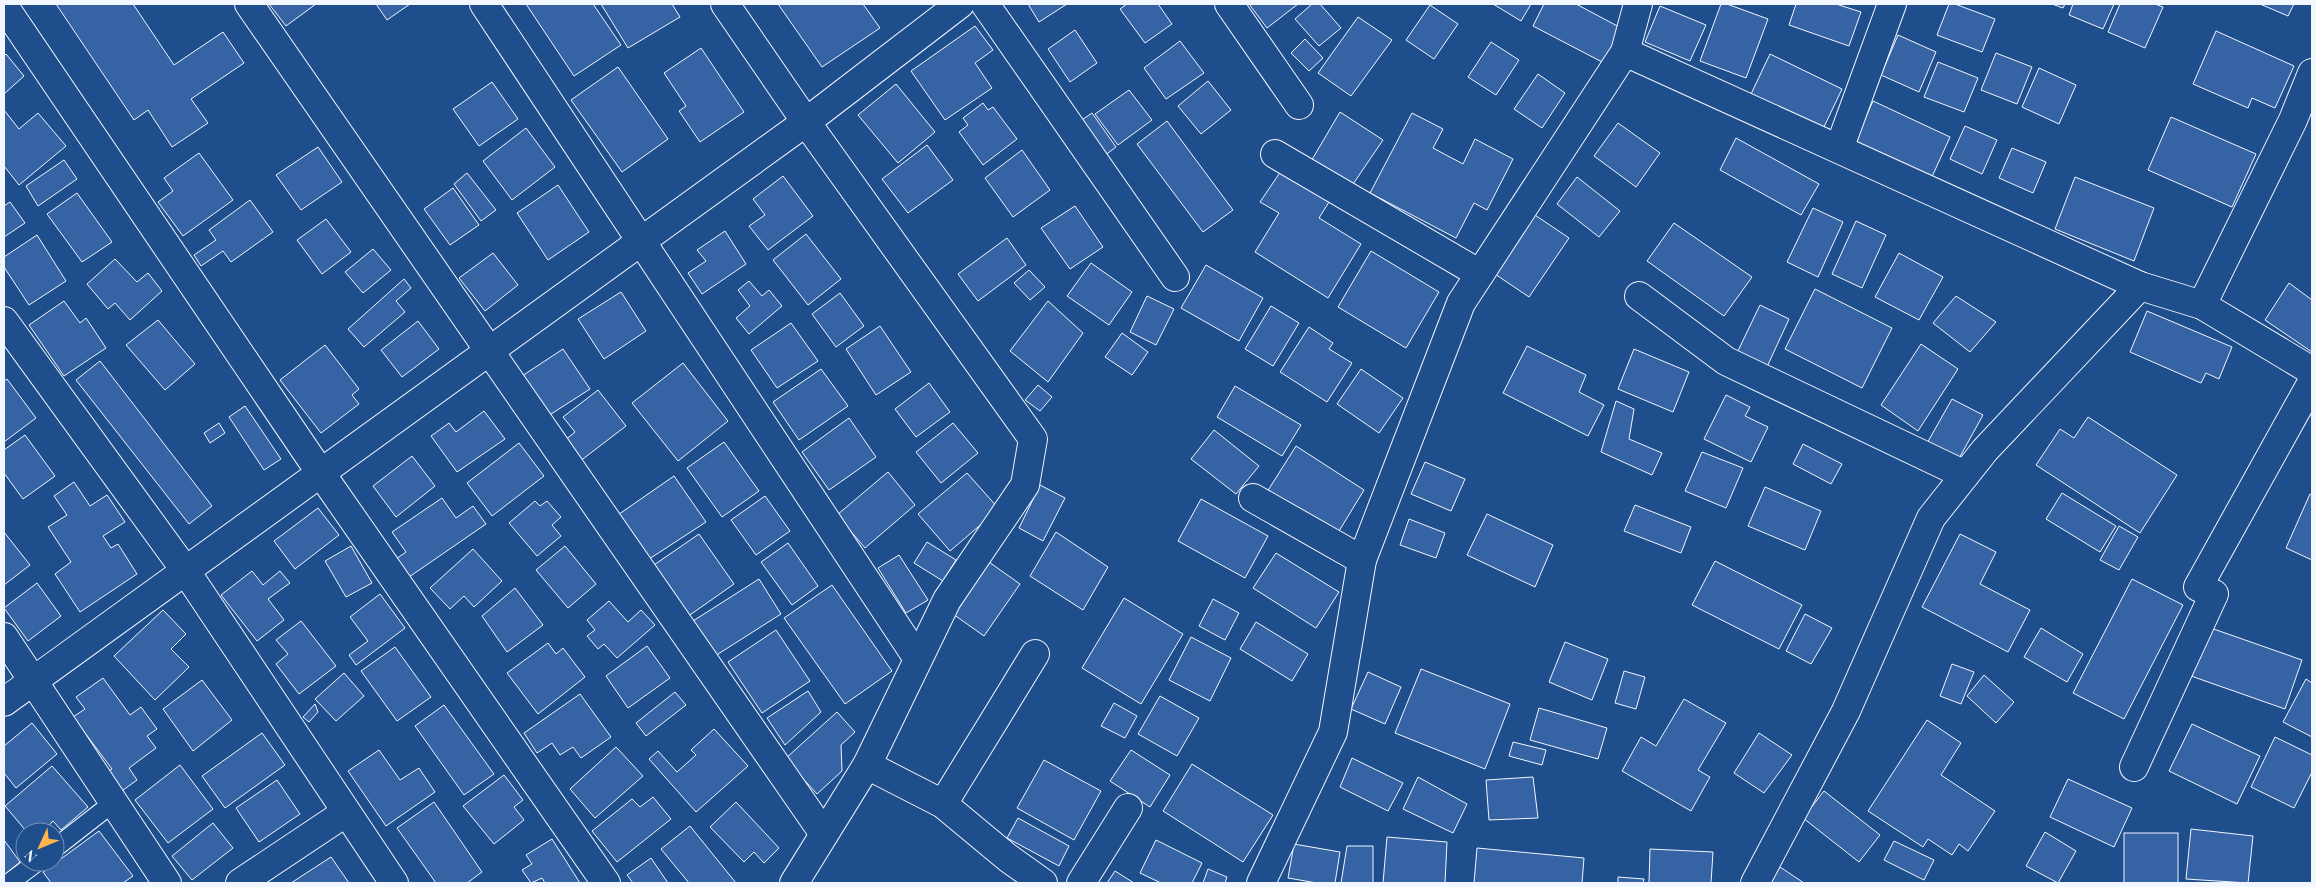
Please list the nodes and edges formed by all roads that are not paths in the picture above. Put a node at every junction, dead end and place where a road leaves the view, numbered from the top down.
1 (249, 4) edge
2 (484, 4) edge
3 (725, 4) edge
4 (960, 4) edge
5 (985, 4) edge
6 (1229, 4) edge
7 (1638, 4) edge
8 (1892, 4) edge
9 (4, 6) edge
10 (1625, 52) junction
11 (2312, 73) edge
12 (1299, 105) dead end
13 (806, 122) junction
14 (1839, 149) junction
15 (1275, 154) dead end
16 (642, 240) junction
17 (1480, 274) junction
18 (1175, 277) dead end
19 (2140, 286) junction
20 (1639, 296) dead end
21 (2202, 305) junction
22 (8, 337) edge
23 (488, 351) junction
24 (2312, 371) edge
25 (2312, 382) edge
26 (320, 472) junction
27 (1965, 475) junction
28 (1253, 498) dead end
29 (1362, 560) junction
30 (185, 570) junction
31 (4, 637) edge
32 (1035, 654) dead end
33 (918, 659) junction
34 (34, 680) junction
35 (4, 702) edge
36 (867, 765) junction
37 (2134, 767) dead end
38 (114, 802) junction
39 (943, 804) junction
40 (1128, 808) dead end
41 (345, 813) junction
42 (824, 834) junction
43 (65, 840) edge
44 (24, 872) edge
45 (9, 883) edge
46 (166, 883) edge
47 (240, 883) edge
48 (394, 883) edge
49 (606, 883) edge
50 (794, 883) edge
51 (1043, 883) edge
52 (1081, 883) edge
53 (1260, 883) edge
54 (1756, 883) edge

1 - 23 street
2 - 16 street
3 - 13 street
4 - 13 street
5 - 18 street
6 - 12 street
7 - 10 street
8 - 14 street
9 - 26 street
10 - 14 street
10 - 17 street
11 - 21 street
13 - 16 street
13 - 33 street
14 - 19 street
15 - 17 street
16 - 23 street
16 - 33 street
17 - 29 street
19 - 21 street
19 - 27 street
20 - 27 street
21 - 24 street
22 - 30 street
23 - 26 street
23 - 42 street
25 - 37 street
26 - 30 street
26 - 49 street
27 - 54 street
28 - 29 street
29 - 53 street
30 - 34 street
30 - 41 street
31 - 34 street
32 - 39 street
33 - 36 street
34 - 35 street
34 - 38 street
36 - 39 street
36 - 42 street
38 - 43 lane
38 - 46 street
39 - 51 street
40 - 52 street
41 - 47 street
41 - 48 street
42 - 50 street
44 - 45 lane

